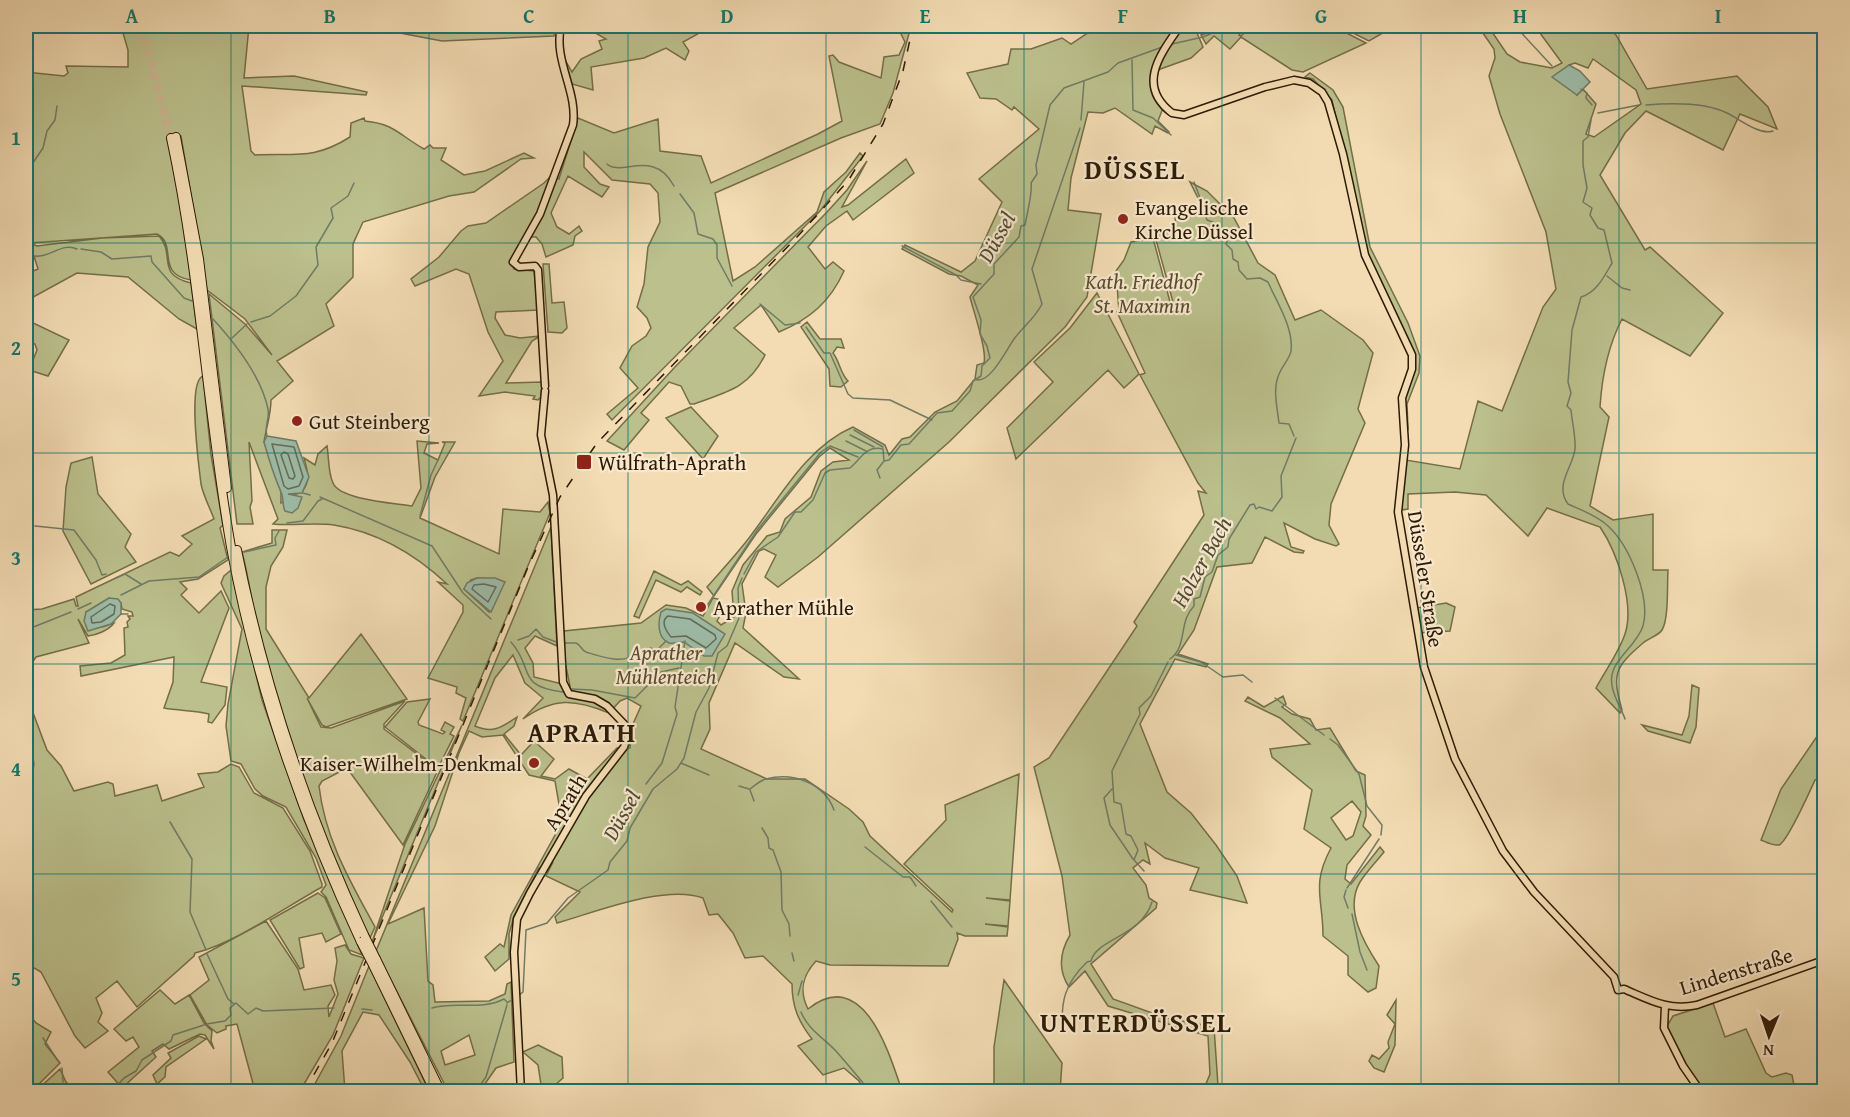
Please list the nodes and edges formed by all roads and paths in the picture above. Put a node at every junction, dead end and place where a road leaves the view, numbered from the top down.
1 (561, 26) edge
2 (1180, 26) edge
3 (173, 137) tunnel mouth
4 (1824, 960) edge
5 (1624, 989) joint
6 (1665, 1006) junction
7 (430, 1075) junction
8 (435, 1092) edge
9 (441, 1092) edge
10 (521, 1092) edge
11 (1701, 1092) edge

1 - 10 main road, Aprath
2 - 5 main road, Düsseler Straße
3 - 7 highway, bridge
4 - 6 main road, Lindenstraße
5 - 6 main road, Lindenstraße
6 - 11 main road
7 - 8 highway
7 - 9 highway

